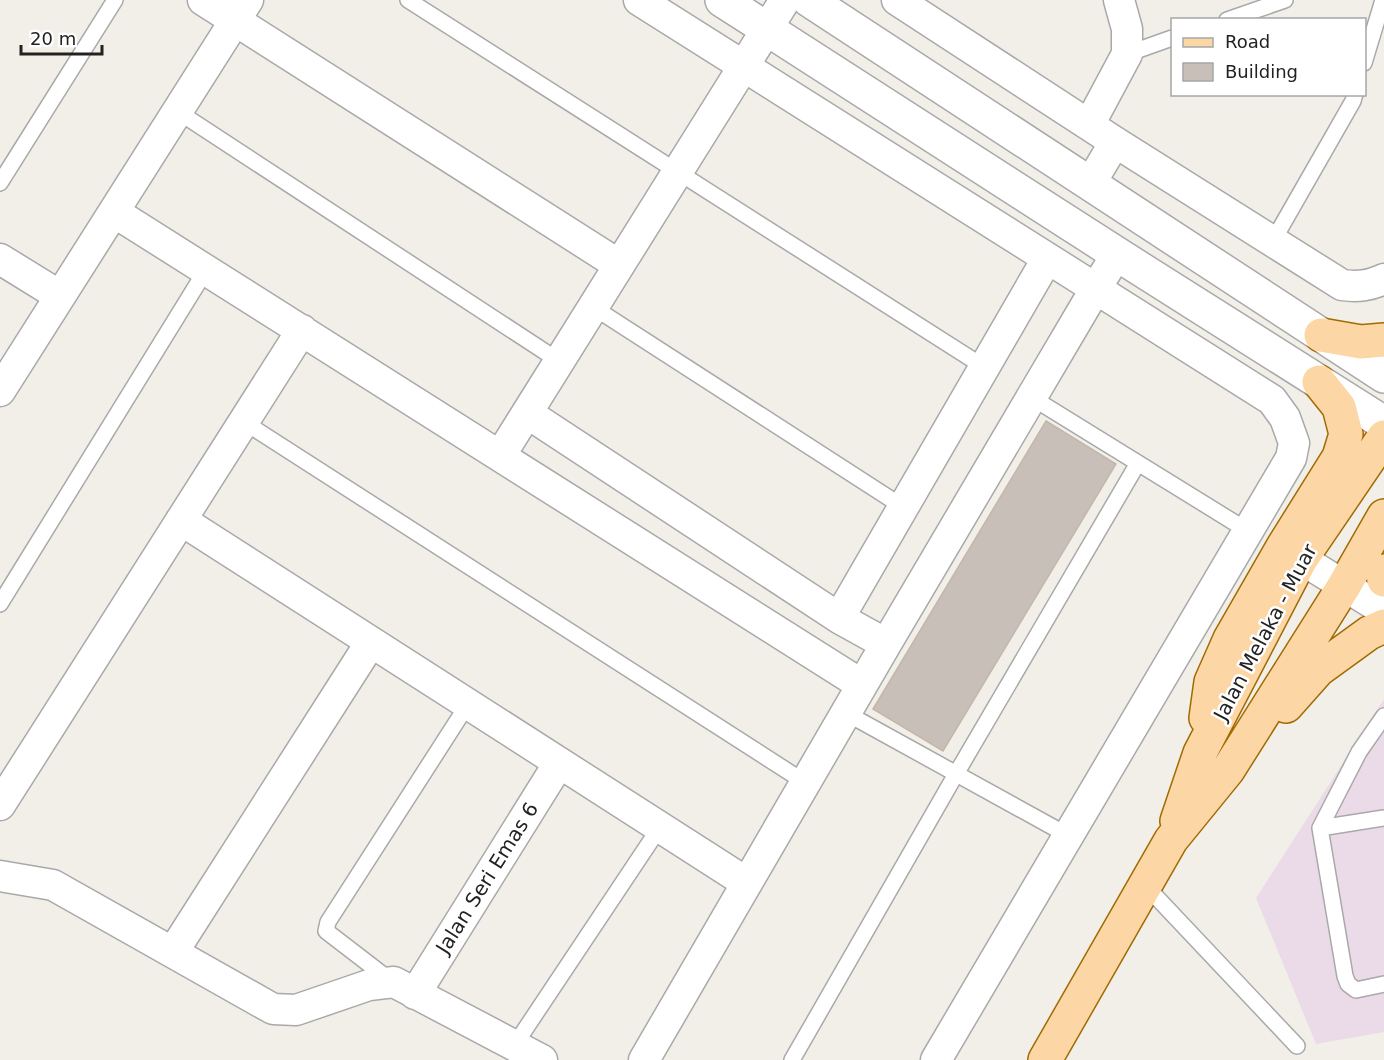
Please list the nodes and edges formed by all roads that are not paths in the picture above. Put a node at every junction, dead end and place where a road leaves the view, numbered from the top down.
1 (115, 0) edge
2 (203, 0) edge
3 (408, 0) edge
4 (639, 0) edge
5 (722, 0) edge
6 (785, 0) edge
7 (809, 0) edge
8 (897, 0) edge
9 (1119, 0) edge
10 (1285, 0) edge
11 (1383, 0) edge
12 (241, 10) edge
13 (1233, 18) edge
14 (767, 29) junction
15 (1171, 39) edge
16 (1127, 54) junction
17 (1366, 60) edge
18 (743, 67) junction
19 (1354, 96) edge
20 (177, 111) junction
21 (1089, 124) junction
22 (1115, 142) junction
23 (678, 172) junction
24 (0, 183) edge
25 (1090, 184) junction
26 (114, 212) junction
27 (1273, 241) junction
28 (1117, 254) junction
29 (0, 259) edge
30 (1047, 259) junction
31 (620, 265) junction
32 (206, 270) junction
33 (1384, 279) edge
34 (1096, 288) junction
35 (60, 296) junction
36 (593, 307) junction
37 (302, 330) junction
38 (1322, 335) junction
39 (1384, 340) edge
40 (559, 361) junction
41 (984, 367) junction
42 (1384, 376) edge
43 (1319, 382) junction
44 (0, 391) edge
45 (1031, 397) junction
46 (527, 413) junction
47 (244, 422) junction
48 (1384, 423) edge
49 (1384, 437) edge
50 (500, 456) junction
51 (1138, 463) junction
52 (903, 507) junction
53 (1384, 516) edge
54 (181, 520) junction
55 (1248, 531) junction
56 (1301, 559) junction
57 (1384, 571) edge
58 (1384, 580) edge
59 (1344, 586) junction
60 (0, 604) edge
61 (1384, 609) edge
62 (839, 618) junction
63 (1384, 626) edge
64 (371, 642) junction
65 (886, 644) junction
66 (862, 685) junction
67 (468, 704) junction
68 (846, 713) junction
69 (1384, 716) edge
70 (1200, 753) junction
71 (559, 763) junction
72 (1228, 770) junction
73 (956, 774) junction
74 (806, 783) junction
75 (0, 805) edge
76 (1384, 818) edge
77 (660, 827) junction
78 (1320, 828) junction
79 (1069, 836) junction
80 (1171, 840) junction
81 (0, 876) edge
82 (747, 883) junction
83 (1145, 885) junction
84 (172, 952) junction
85 (1384, 984) edge
86 (404, 988) junction
87 (514, 1046) junction
88 (1297, 1046) dead end
89 (542, 1060) edge
90 (644, 1060) edge
91 (792, 1060) edge
92 (936, 1060) edge
93 (1045, 1060) edge

1 - 24 lane
2 - 12 street
3 - 23 lane
4 - 18 street
5 - 14 street
6 - 14 street
7 - 25 street
8 - 21 street
9 - 16 street
10 - 13 lane
11 - 17 lane
12 - 20 street
12 - 31 street
14 - 18 street
14 - 28 street
15 - 16 lane
16 - 21 street
18 - 23 street
18 - 30 street
19 - 27 lane
20 - 26 street
20 - 40 lane
21 - 22 street
22 - 25 street
22 - 27 street
23 - 31 street
23 - 41 lane
25 - 38 street
26 - 32 street
26 - 35 street
27 - 33 street
28 - 34 street
28 - 43 street
29 - 35 street
30 - 34 street
30 - 41 street
31 - 36 street
32 - 37 street
32 - 60 lane
34 - 45 street
34 - 55 street
35 - 44 street
36 - 40 street
36 - 52 lane
37 - 47 street
37 - 50 street
38 - 39 main road
38 - 42 street
40 - 46 street
41 - 52 street
43 - 48 street
43 - 70 main road
45 - 51 lane
45 - 65 street
46 - 50 street
46 - 62 street
47 - 54 street
47 - 74 lane
49 - 56 main road, Jalan Melaka - Muar
50 - 66 street
51 - 55 lane
51 - 73 lane
52 - 62 street
53 - 59 main road, Jalan Melaka - Muar
54 - 64 street
54 - 75 street
55 - 79 street
56 - 59 street
56 - 70 main road, Jalan Melaka - Muar
57 - 58 main road
59 - 61 street
59 - 72 main road, Jalan Melaka - Muar
62 - 65 street
63 - 72 main road
64 - 67 street
64 - 84 street
65 - 66 street
66 - 68 street
67 - 71 street
67 - 86 lane
68 - 73 lane
68 - 74 street
69 - 78 lane
70 - 80 main road, Jalan Melaka - Muar
71 - 77 street
71 - 86 street, Jalan Seri Emas 6
72 - 80 main road, Jalan Melaka - Muar
73 - 79 lane
73 - 91 lane
74 - 82 street
76 - 78 lane
77 - 82 street
77 - 87 lane
78 - 85 lane
79 - 92 street
80 - 83 main road, Jalan Melaka - Muar
81 - 84 street
82 - 90 street
83 - 88 lane
83 - 93 main road, Jalan Melaka - Muar
84 - 86 street
86 - 87 street
87 - 89 street

